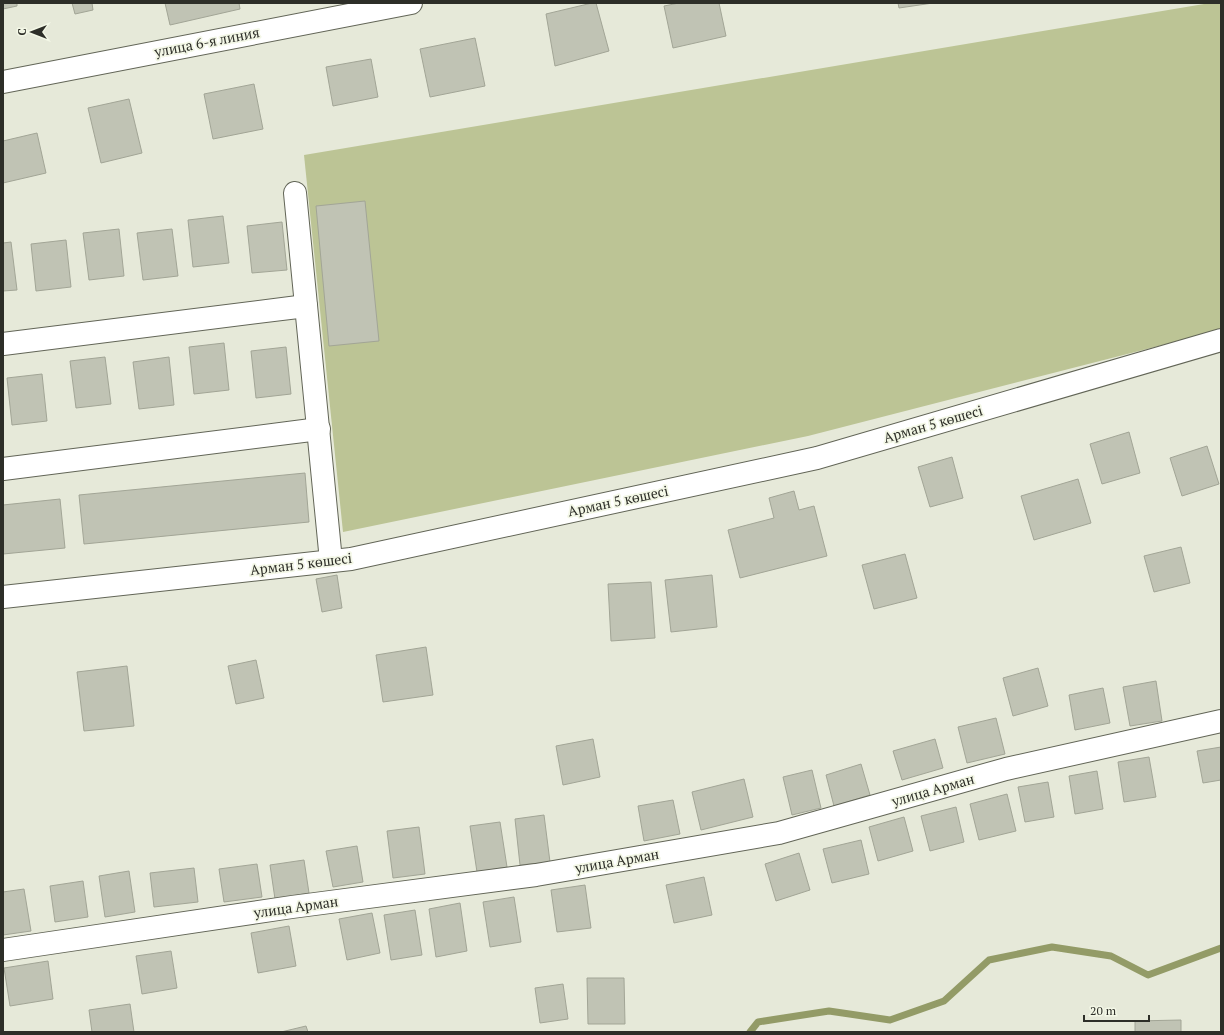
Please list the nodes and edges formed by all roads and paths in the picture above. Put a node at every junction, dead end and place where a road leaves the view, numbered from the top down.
1 (411, 3) edge
2 (3, 82) edge
3 (295, 192) dead end
4 (306, 306) junction
5 (1221, 340) edge
6 (3, 344) edge
7 (319, 429) junction
8 (3, 469) edge
9 (331, 561) junction
10 (3, 597) edge
11 (1221, 721) edge
12 (3, 950) edge

1 - 2 street, улица 6-я линия
3 - 4 street
4 - 6 street
4 - 7 street
5 - 9 street, Арман 5 көшесі
7 - 8 street
7 - 9 street
9 - 10 street, Арман 5 көшесі
11 - 12 street, улица Арман

